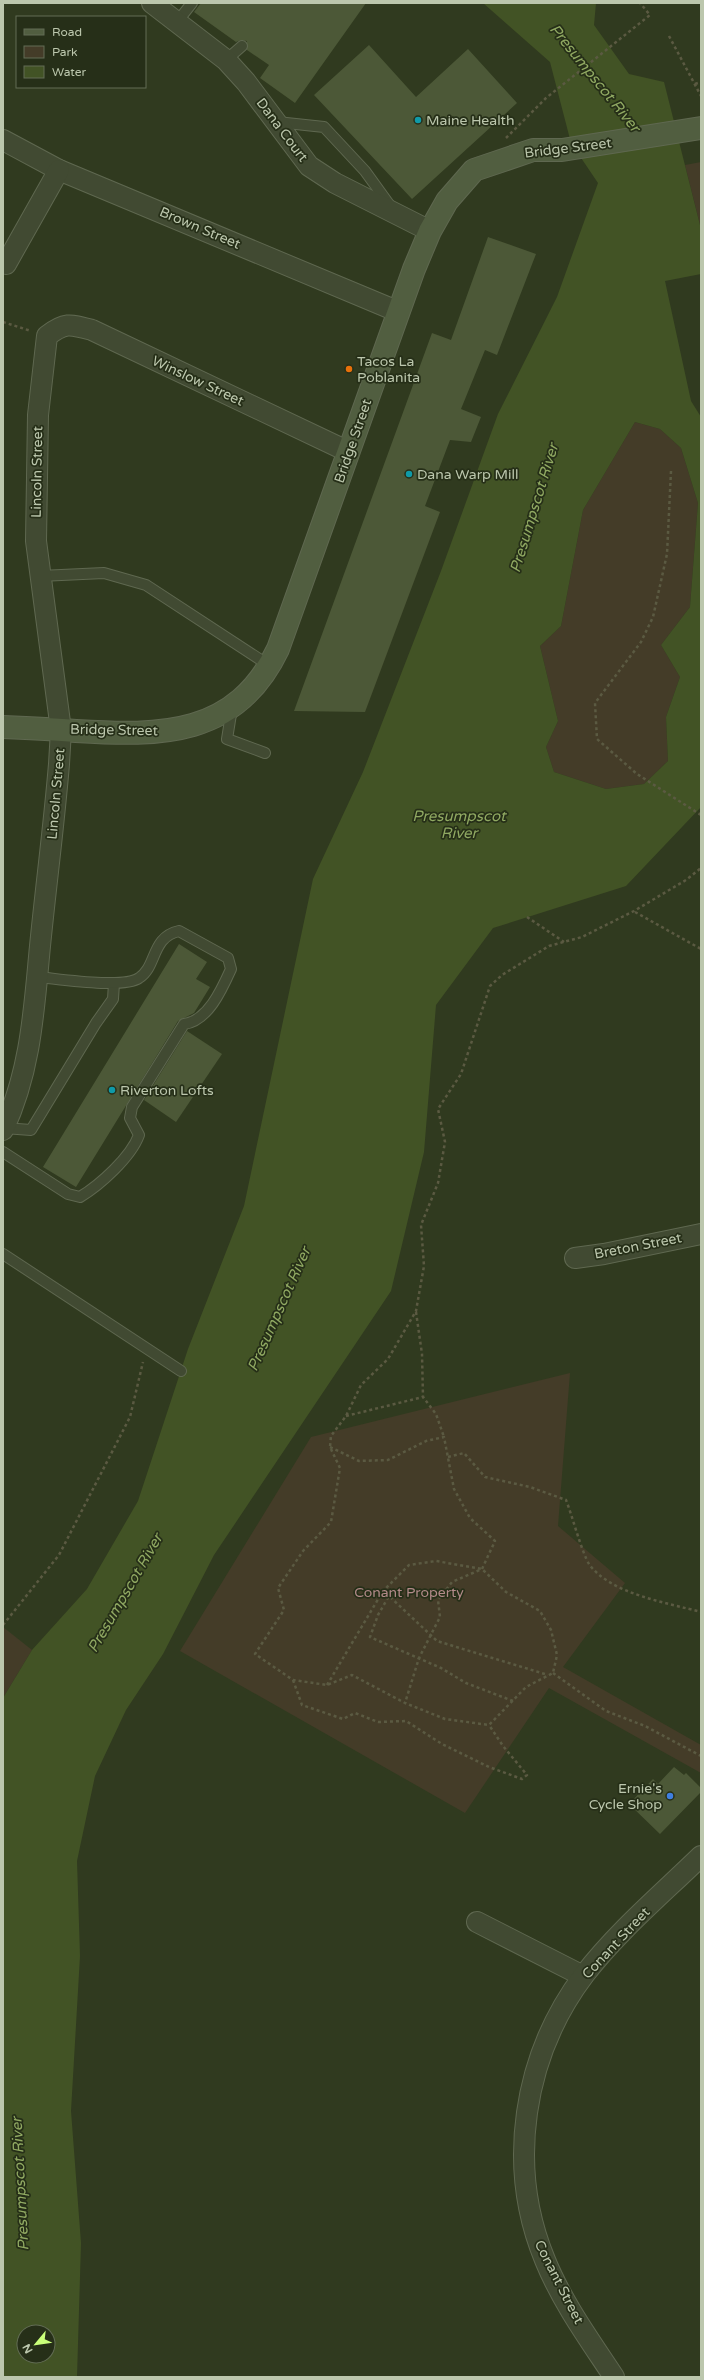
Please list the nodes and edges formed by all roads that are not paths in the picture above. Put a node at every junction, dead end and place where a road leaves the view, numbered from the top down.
1 (152, 3) edge
2 (192, 3) edge
3 (177, 22) junction
4 (242, 46) dead end
5 (226, 60) junction
6 (277, 122) junction
7 (691, 131) edge
8 (3, 140) edge
9 (59, 170) junction
10 (394, 211) junction
11 (430, 230) junction
12 (6, 264) dead end
13 (399, 312) junction
14 (47, 336) joint
15 (349, 452) junction
16 (40, 576) junction
17 (270, 666) junction
18 (232, 708) junction
19 (3, 727) edge
20 (61, 730) junction
21 (264, 753) dead end
22 (38, 977) junction
23 (114, 983) junction
24 (3, 1129) edge
25 (3, 1152) edge
26 (701, 1234) edge
27 (3, 1254) edge
28 (575, 1258) dead end
29 (181, 1371) dead end
30 (701, 1856) edge
31 (477, 1922) dead end
32 (584, 1976) junction
33 (614, 2377) edge

1 - 3 street, Dana Court
2 - 3 lane
3 - 5 street, Dana Court
4 - 5 lane
5 - 6 street, Dana Court
6 - 10 street, Dana Court
6 - 10 lane
7 - 11 street, Bridge Street
8 - 9 street, Brown Street
9 - 12 street
9 - 13 street, Brown Street
10 - 11 street, Dana Court
11 - 13 street, Bridge Street
13 - 15 street, Bridge Street
14 - 15 street, Winslow Street
14 - 16 street, Lincoln Street
15 - 17 street, Bridge Street
16 - 17 lane
16 - 20 street, Lincoln Street
17 - 18 street, Bridge Street
18 - 20 street, Bridge Street
18 - 21 lane
19 - 20 street, Bridge Street
20 - 22 street, Lincoln Street
22 - 23 lane
22 - 24 street, Lincoln Street
23 - 24 lane
23 - 25 lane
26 - 28 street, Breton Street
27 - 29 lane
30 - 32 street, Conant Street
31 - 32 street
32 - 33 street, Conant Street

